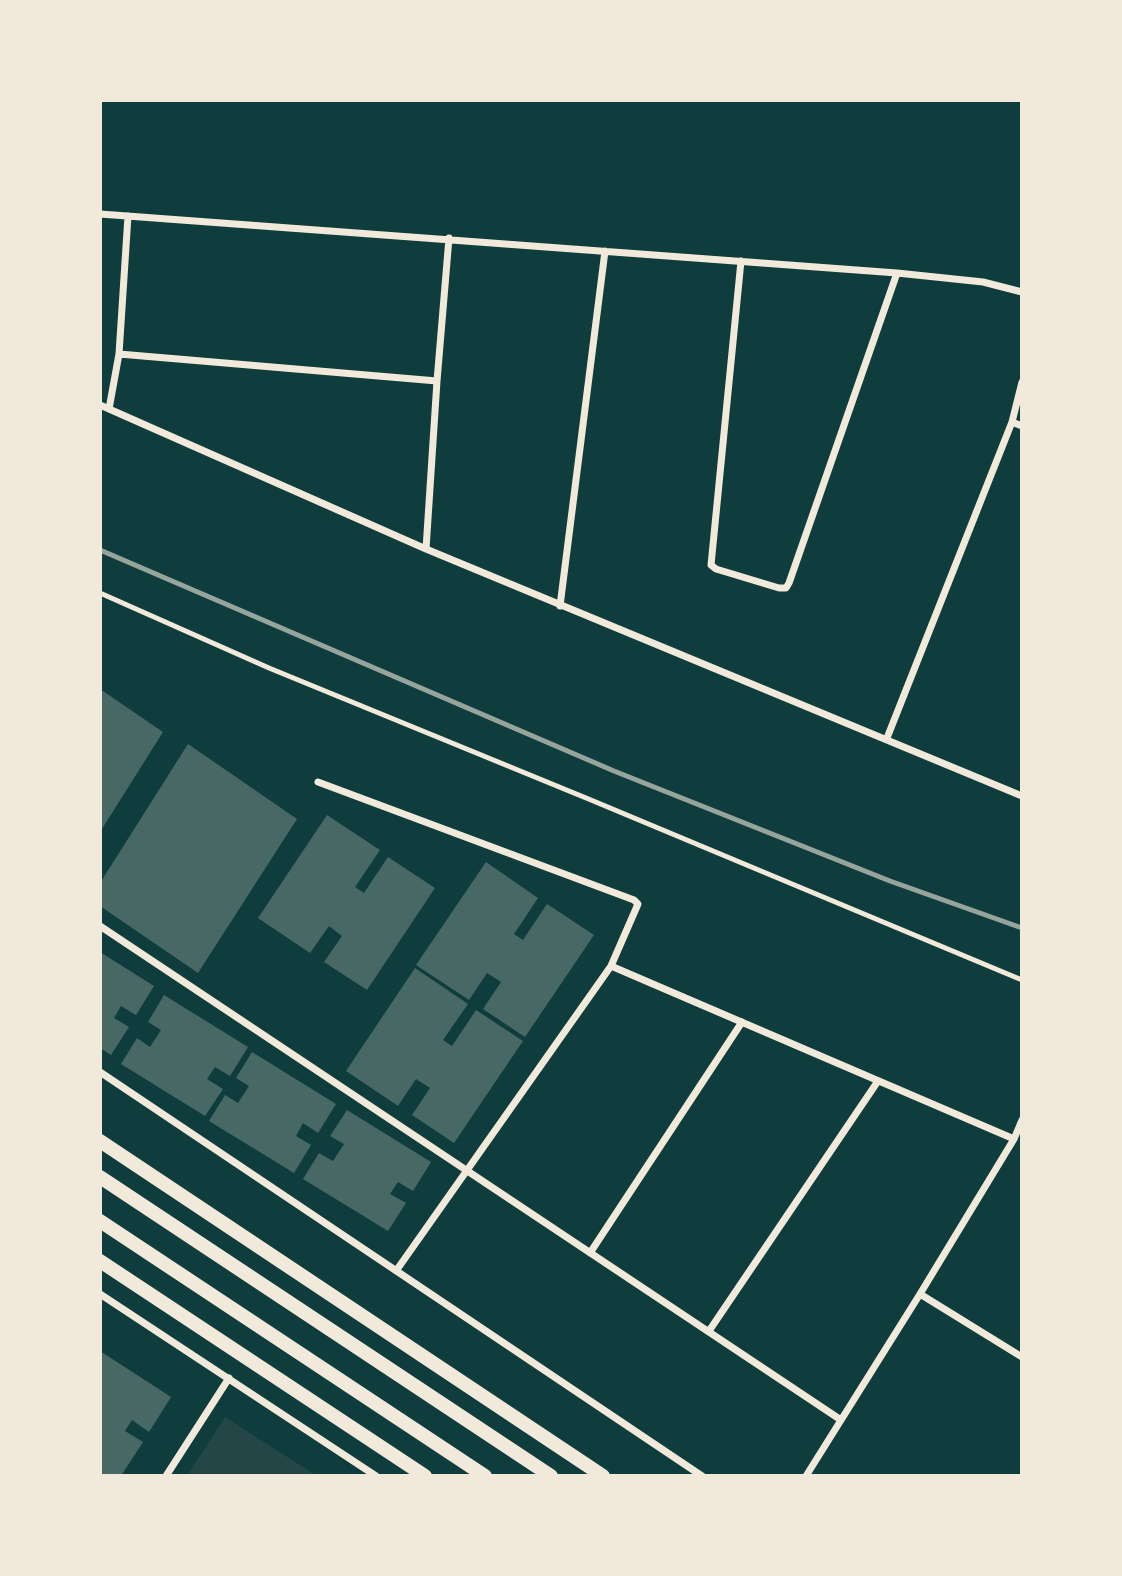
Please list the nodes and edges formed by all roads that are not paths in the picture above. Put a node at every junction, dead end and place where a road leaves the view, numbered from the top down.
1 (100, 214) edge
2 (128, 216) junction
3 (449, 238) junction
4 (605, 251) junction
5 (741, 261) junction
6 (897, 273) junction
7 (1022, 292) edge
8 (119, 354) junction
9 (437, 381) junction
10 (1022, 382) edge
11 (100, 405) edge
12 (109, 409) junction
13 (1012, 422) junction
14 (1022, 426) edge
15 (426, 550) junction
16 (100, 593) edge
17 (560, 606) junction
18 (887, 738) junction
19 (318, 782) dead end
20 (1022, 794) edge
21 (100, 926) edge
22 (611, 966) junction
23 (1022, 980) edge
24 (742, 1022) junction
25 (100, 1072) edge
26 (878, 1081) junction
27 (1022, 1120) edge
28 (1014, 1139) junction
29 (100, 1140) edge
30 (467, 1173) junction
31 (100, 1177) edge
32 (100, 1221) edge
33 (590, 1253) junction
34 (100, 1261) edge
35 (396, 1271) junction
36 (100, 1294) edge
37 (920, 1294) junction
38 (709, 1331) junction
39 (1022, 1357) edge
40 (229, 1378) junction
41 (841, 1420) junction
42 (166, 1476) edge
43 (376, 1476) edge
44 (425, 1476) edge
45 (485, 1476) edge
46 (551, 1476) edge
47 (603, 1476) edge
48 (702, 1476) edge
49 (806, 1476) edge

1 - 2 street
2 - 3 street
2 - 8 street
3 - 4 street
3 - 9 street
4 - 5 street
4 - 17 street
5 - 6 street
5 - 6 street
6 - 7 street
8 - 9 street
8 - 12 street
9 - 15 street
10 - 13 street
11 - 12 street
12 - 15 street
13 - 14 street
13 - 18 street
15 - 17 street
16 - 23 lane
17 - 18 street
18 - 20 street
19 - 22 street
21 - 30 street
22 - 24 street
22 - 30 street
24 - 26 street
24 - 33 street
25 - 35 street
26 - 28 street
26 - 38 street
27 - 28 street
28 - 37 street
29 - 47 main road
30 - 33 street
30 - 35 street
31 - 46 main road
32 - 45 main road
33 - 38 street
34 - 44 main road
35 - 48 street
36 - 40 street
37 - 39 street
37 - 41 street
38 - 41 street
40 - 42 street
40 - 43 street
41 - 49 street

